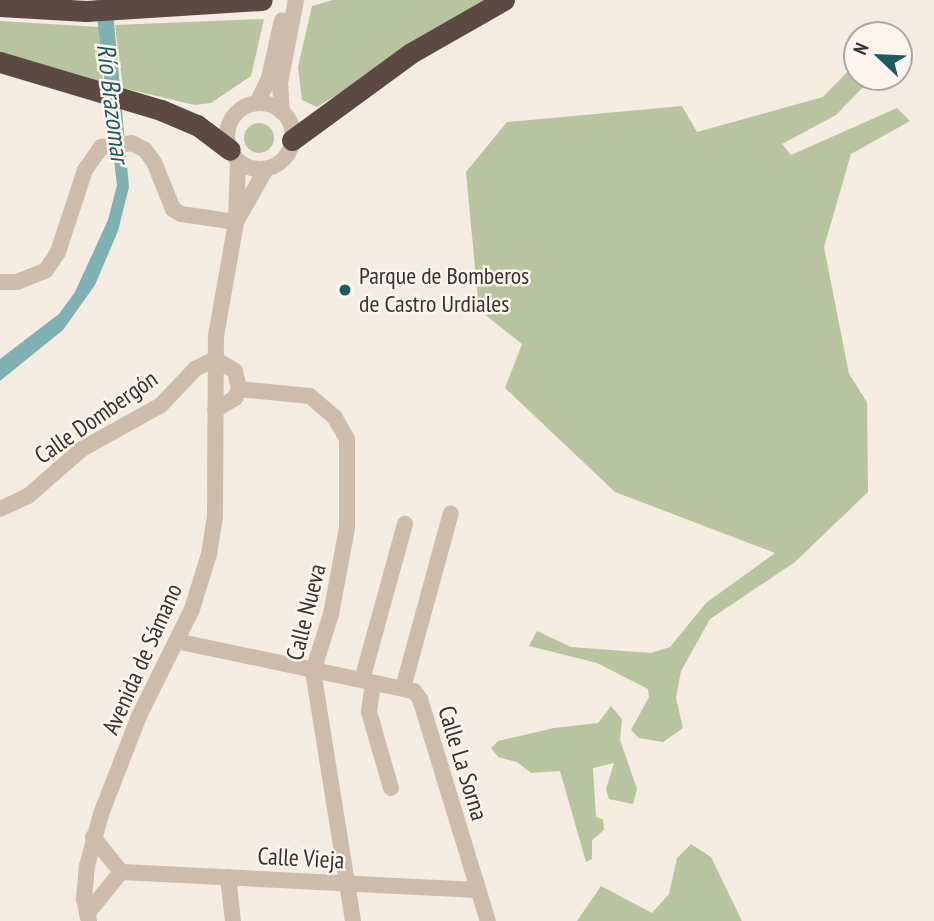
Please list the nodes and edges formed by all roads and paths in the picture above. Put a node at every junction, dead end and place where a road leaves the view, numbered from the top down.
1 (285, 0) edge
2 (296, 0) edge
3 (505, 0) edge
4 (253, 1) edge
5 (0, 6) edge
6 (0, 62) edge
7 (257, 103) junction
8 (282, 112) junction
9 (292, 140) junction
10 (234, 156) junction
11 (265, 169) junction
12 (236, 222) junction
13 (0, 282) edge
14 (215, 359) junction
15 (239, 389) junction
16 (215, 410) junction
17 (0, 509) edge
18 (451, 513) dead end
19 (405, 524) dead end
20 (176, 641) junction
21 (313, 671) junction
22 (368, 681) junction
23 (403, 688) junction
24 (391, 788) dead end
25 (93, 837) junction
26 (121, 872) junction
27 (228, 877) junction
28 (345, 883) junction
29 (478, 890) junction
30 (88, 917) edge
31 (233, 921) edge
32 (354, 921) edge
33 (488, 921) edge

1 - 7 street
2 - 8 street
3 - 9 highway
4 - 5 highway
6 - 10 highway
7 - 8 street
7 - 10 street
8 - 9 street
9 - 11 street
10 - 11 street
10 - 12 street, Avenida de Sámano
11 - 12 street, Avenida de Sámano
12 - 13 street
12 - 14 street, Avenida de Sámano
14 - 15 street
14 - 16 street, Avenida de Sámano
14 - 17 street, Calle Dombergón
15 - 16 street
15 - 21 street, Calle Nueva
16 - 20 street, Avenida de Sámano
18 - 23 street
19 - 22 street
20 - 21 street, Calle La Sorna
20 - 25 street, Avenida de Sámano
21 - 22 street, Calle La Sorna
21 - 28 street, Calle Nueva
22 - 23 street, Calle La Sorna
22 - 24 street
23 - 29 street, Calle La Sorna
25 - 26 street
25 - 30 street, Avenida de Sámano
26 - 27 street, Calle Vieja
26 - 30 street
27 - 28 street, Calle Vieja
27 - 31 street
28 - 29 street, Calle Vieja
28 - 32 street, Calle Nueva
29 - 33 street, Calle La Sorna

